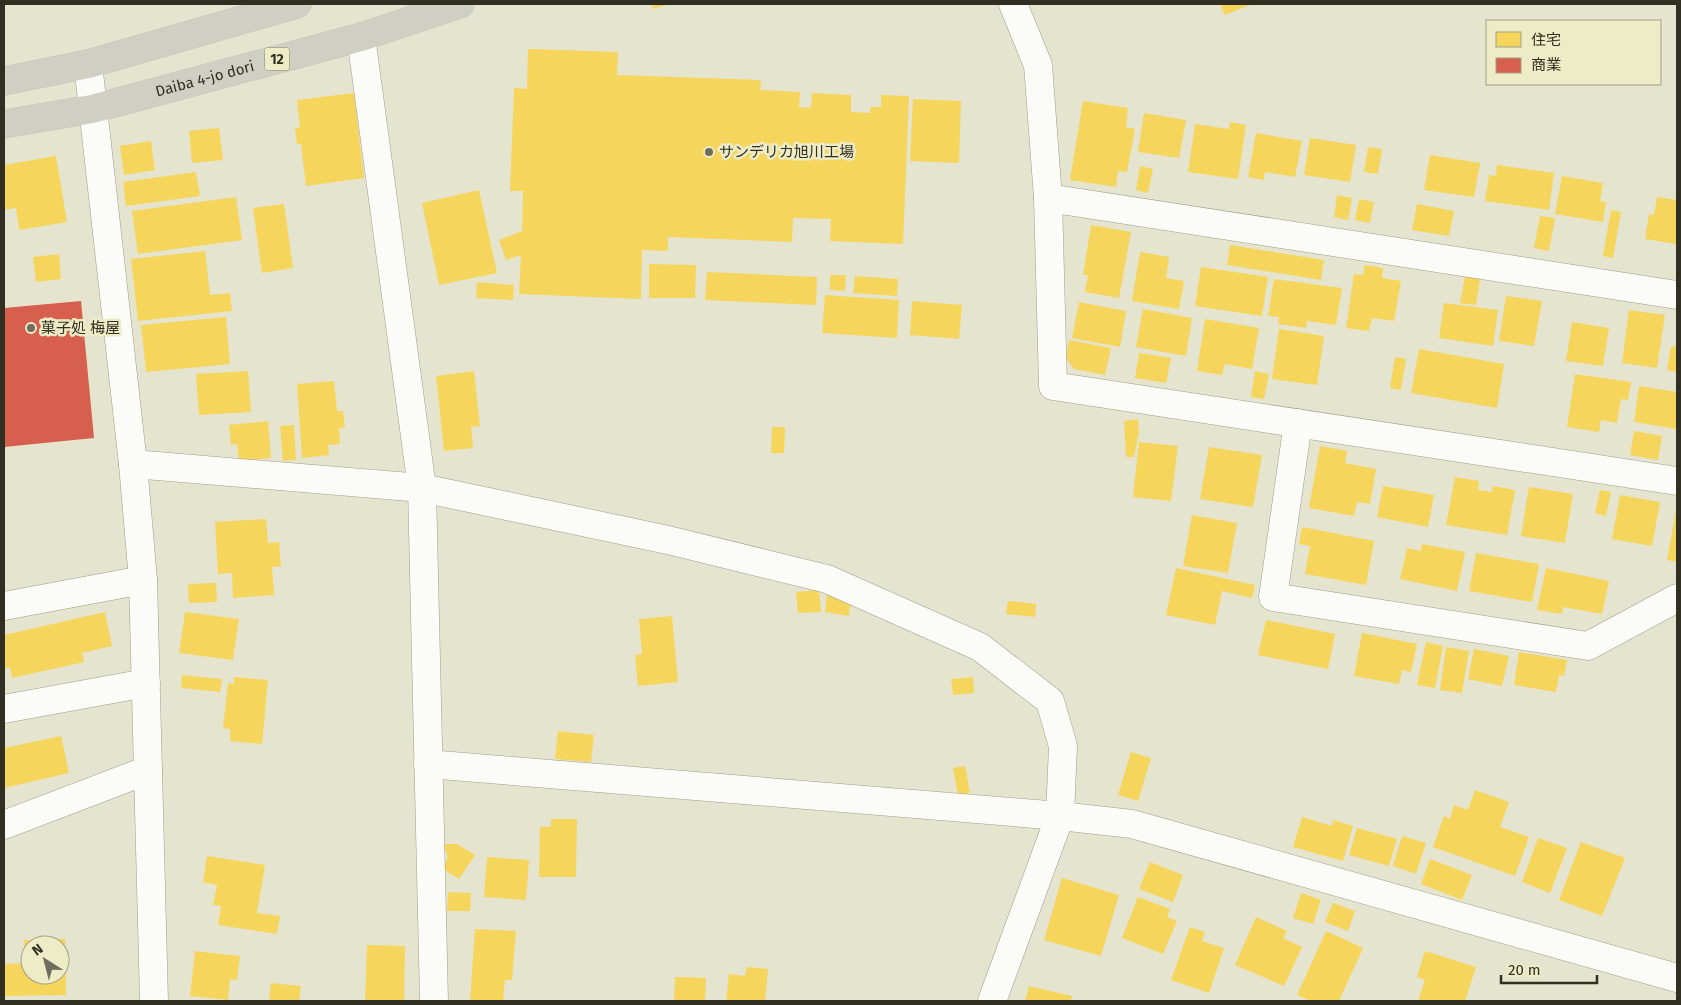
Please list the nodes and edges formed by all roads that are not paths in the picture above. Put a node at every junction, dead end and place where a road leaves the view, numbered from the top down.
1 (297, 4) edge
2 (460, 4) edge
3 (1013, 4) edge
4 (361, 37) junction
5 (88, 64) junction
6 (4, 81) edge
7 (92, 109) junction
8 (4, 124) edge
9 (1048, 198) junction
10 (1677, 295) edge
11 (1298, 423) junction
12 (132, 464) junction
13 (1677, 481) edge
14 (422, 488) junction
15 (143, 580) junction
16 (1677, 598) edge
17 (4, 606) edge
18 (146, 683) junction
19 (4, 709) edge
20 (428, 764) junction
21 (148, 770) junction
22 (1060, 816) junction
23 (4, 825) edge
24 (1677, 978) edge
25 (154, 1001) edge
26 (434, 1001) edge
27 (992, 1001) edge

1 - 5 highway
2 - 4 highway, Daiba 4-jo dori / 12
3 - 9 street
4 - 7 highway, Daiba 4-jo dori / 12
4 - 14 street
5 - 6 highway
5 - 7 street
7 - 8 highway, Daiba 4-jo dori / 12
7 - 12 street
9 - 10 street
9 - 11 street
11 - 13 street
11 - 16 street
12 - 14 street
12 - 15 street
14 - 20 street
14 - 22 street
15 - 17 street
15 - 18 street
18 - 19 street
18 - 21 street
20 - 22 street
20 - 26 street
21 - 23 street
21 - 25 street
22 - 24 street
22 - 27 street

